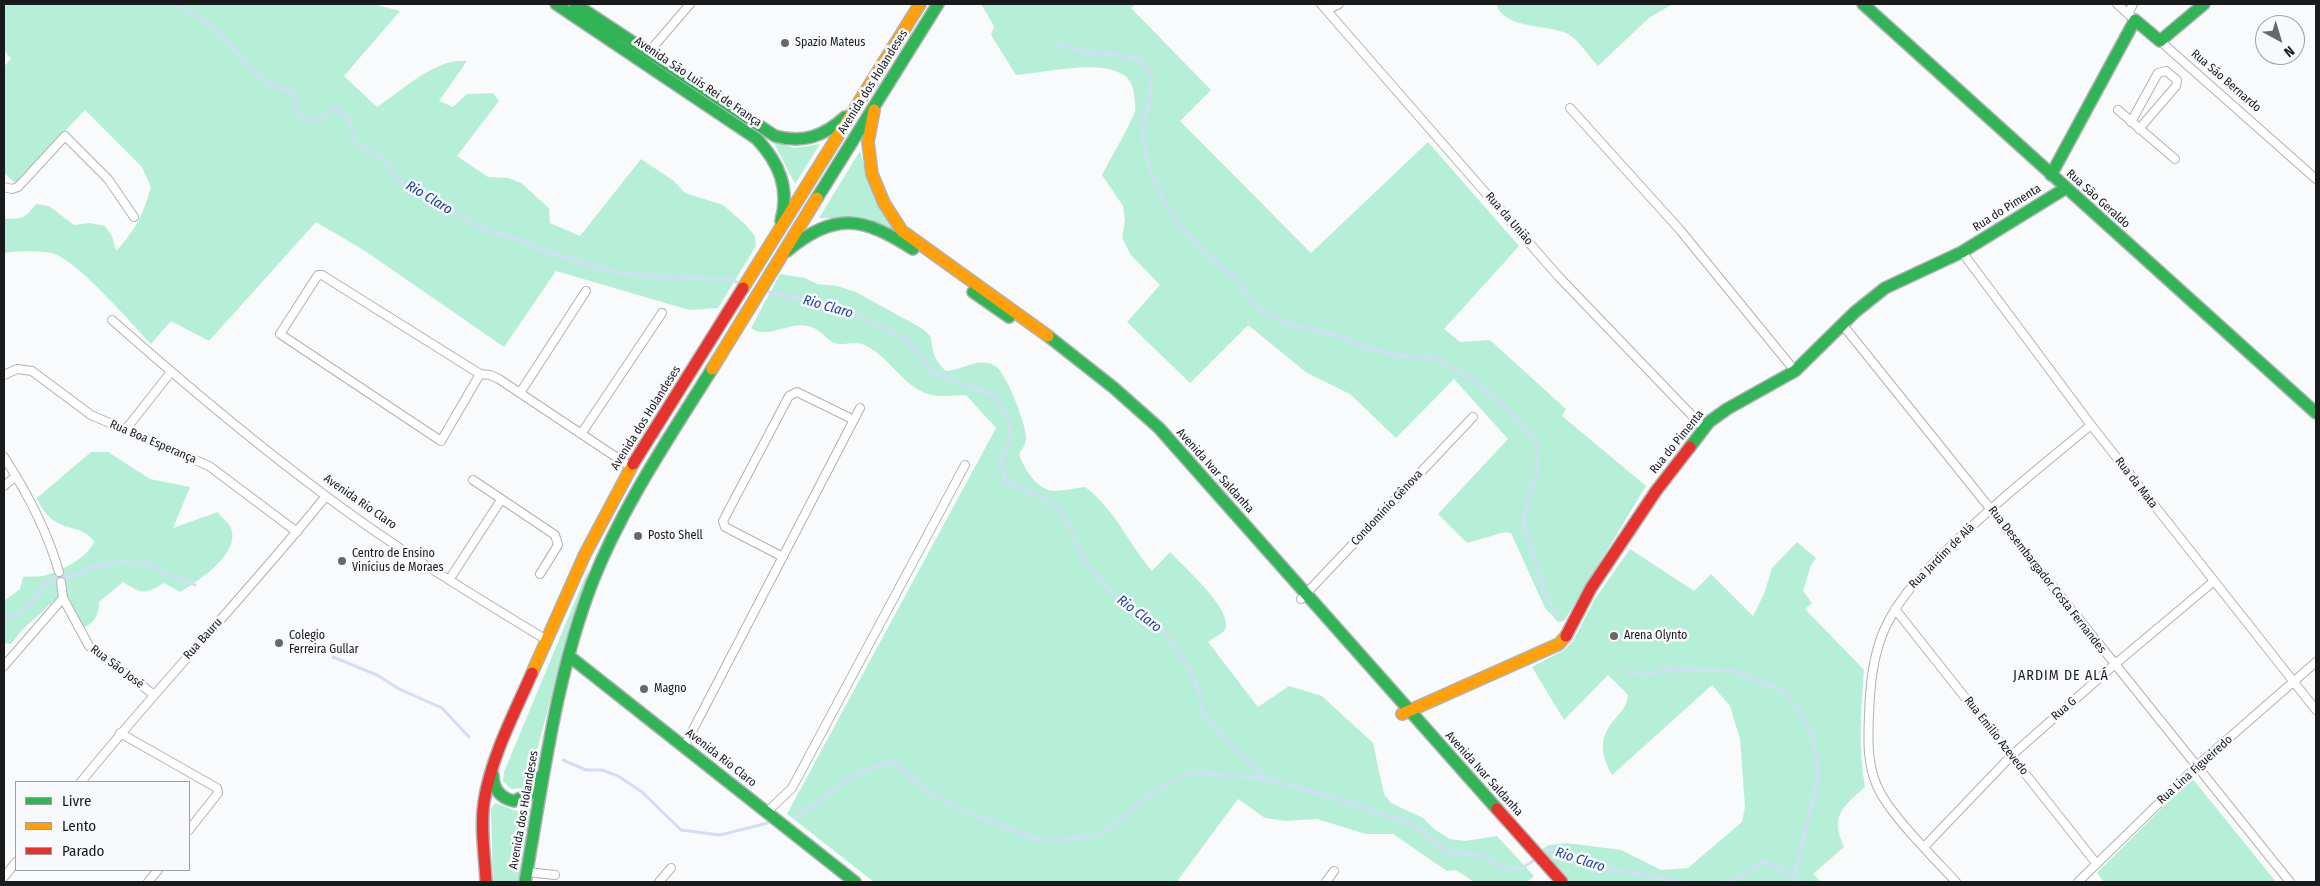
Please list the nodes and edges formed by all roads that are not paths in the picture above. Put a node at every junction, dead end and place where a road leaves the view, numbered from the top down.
1 (556, 4) edge
2 (575, 4) edge
3 (690, 4) edge
4 (920, 4) edge
5 (938, 4) edge
6 (1321, 4) edge
7 (1339, 4) edge
8 (1863, 4) edge
9 (2117, 4) edge
10 (2133, 4) edge
11 (2204, 4) edge
12 (1327, 10) junction
13 (2132, 17) junction
14 (2160, 41) junction
15 (648, 53) junction
16 (2183, 61) junction
17 (2172, 75) junction
18 (880, 97) junction
19 (859, 102) junction
20 (1570, 108) dead end
21 (2118, 110) dead end
22 (2131, 122) junction
23 (2139, 129) junction
24 (2175, 159) dead end
25 (2051, 174) junction
26 (2316, 179) edge
27 (4, 187) edge
28 (2066, 188) junction
29 (134, 217) dead end
30 (1962, 252) junction
31 (776, 263) junction
32 (758, 265) junction
33 (586, 291) dead end
34 (662, 313) dead end
35 (112, 320) dead end
36 (1842, 324) junction
37 (1795, 371) junction
38 (171, 372) junction
39 (480, 374) junction
40 (4, 375) edge
41 (520, 393) junction
42 (860, 408) dead end
43 (2316, 413) edge
44 (1473, 416) dead end
45 (854, 420) junction
46 (2091, 425) junction
47 (1704, 428) junction
48 (126, 429) junction
49 (581, 434) junction
50 (4, 457) edge
51 (965, 465) dead end
52 (631, 467) junction
53 (16, 476) junction
54 (473, 480) dead end
55 (4, 486) edge
56 (326, 496) junction
57 (501, 500) junction
58 (1990, 508) junction
59 (297, 532) junction
60 (783, 557) junction
61 (59, 572) dead end
62 (540, 574) dead end
63 (450, 580) junction
64 (61, 582) dead end
65 (2213, 582) junction
66 (1303, 597) junction
67 (63, 598) junction
68 (1895, 609) junction
69 (545, 639) junction
70 (569, 656) junction
71 (2316, 662) edge
72 (2114, 665) junction
73 (4, 666) edge
74 (2294, 683) junction
75 (153, 694) junction
76 (2316, 710) edge
77 (1405, 712) junction
78 (120, 733) junction
79 (684, 747) junction
80 (548, 754) junction
81 (2012, 755) junction
82 (2198, 765) junction
83 (493, 770) junction
84 (82, 781) edge
85 (767, 812) junction
86 (190, 829) edge
87 (1924, 846) junction
88 (15, 863) edge
89 (2096, 863) junction
90 (671, 868) dead end
91 (157, 871) edge
92 (1334, 871) dead end
93 (555, 875) dead end
94 (4, 877) edge
95 (526, 877) edge
96 (1556, 881) edge
97 (148, 882) edge
98 (486, 882) edge
99 (660, 882) edge
100 (855, 882) edge
101 (1326, 882) edge
102 (1956, 882) edge
103 (2078, 882) edge
104 (2290, 882) edge

1 - 32 main road, Avenida São Luís Rei de França
2 - 15 main road, Avenida São Luís Rei de França
3 - 15 street
4 - 19 main road, Avenida dos Holandeses
5 - 18 main road, Avenida dos Holandeses
6 - 12 street, Rua da União
7 - 12 street
8 - 25 main road, Rua São Geraldo
9 - 13 street, Rua São Bernardo
10 - 13 street, Rua do Pimenta
11 - 14 main road
12 - 47 street, Rua da União
13 - 14 main road, Rua São Bernardo
13 - 25 main road, Rua do Pimenta
14 - 16 street, Rua São Bernardo
15 - 19 main road, Avenida São Luís Rei de França
16 - 17 street
16 - 26 street, Rua São Bernardo
17 - 22 street
17 - 23 street
18 - 31 main road, Avenida dos Holandeses
18 - 66 main road, Avenida Ivar Saldanha
19 - 32 main road, Avenida dos Holandeses
20 - 37 street
21 - 22 street
22 - 23 street
23 - 24 street
25 - 28 main road, Rua São Geraldo
27 - 29 street
28 - 30 main road, Rua do Pimenta
28 - 43 main road, Rua São Geraldo
30 - 36 main road, Rua do Pimenta
30 - 46 street, Rua da Mata
31 - 66 main road, Avenida Ivar Saldanha
31 - 70 main road, Avenida dos Holandeses
32 - 52 main road, Avenida dos Holandeses
33 - 41 street
34 - 49 street
35 - 38 street, Avenida Rio Claro
36 - 37 main road, Rua do Pimenta
36 - 58 street, Rua Desembargador Costa Fernandes
37 - 47 main road, Rua do Pimenta
38 - 48 street
38 - 56 street, Avenida Rio Claro
39 - 39 street
39 - 41 street
40 - 48 street, Rua Boa Esperança
41 - 49 street
42 - 45 street
44 - 66 street, Condomínio Gênova
45 - 60 street
45 - 60 street
46 - 58 street, Rua Jardim de Alá
46 - 65 street, Rua da Mata
47 - 77 main road, Rua do Pimenta
48 - 59 street, Rua Boa Esperança
49 - 52 street
50 - 53 street
51 - 85 street
52 - 69 main road, Avenida dos Holandeses
53 - 55 street
53 - 61 street
54 - 57 street
56 - 59 street, Rua Bauru
56 - 63 street, Avenida Rio Claro
57 - 62 street
57 - 63 street
58 - 68 street, Rua Jardim de Alá
58 - 72 street, Rua Desembargador Costa Fernandes
59 - 75 street, Rua Bauru
60 - 79 street
63 - 69 street, Avenida Rio Claro
64 - 67 street, Rua São José
65 - 72 street, Rua G
65 - 74 street, Rua da Mata
66 - 77 main road, Avenida Ivar Saldanha
67 - 73 street
67 - 75 street, Rua São José
68 - 81 street, Rua Emílio Azevedo
68 - 87 street, Rua Jardim de Alá
69 - 83 main road, Avenida dos Holandeses
70 - 79 main road, Avenida Rio Claro
70 - 80 main road, Avenida dos Holandeses
71 - 74 street, Rua Lina Figueiredo
72 - 81 street, Rua G
72 - 82 street, Rua Desembargador Costa Fernandes
74 - 76 street, Rua da Mata
74 - 82 street, Rua Lina Figueiredo
75 - 78 street, Rua Bauru
77 - 96 main road, Avenida Ivar Saldanha
78 - 84 street, Rua Bauru
78 - 86 street
79 - 85 main road, Avenida Rio Claro
80 - 83 main road
80 - 95 main road, Avenida dos Holandeses
81 - 87 street, Rua G
81 - 89 street, Rua Emílio Azevedo
82 - 89 street, Rua Lina Figueiredo
82 - 104 street, Rua Desembargador Costa Fernandes
83 - 98 main road, Avenida dos Holandeses
85 - 100 main road, Avenida Rio Claro
87 - 102 street, Rua Jardim de Alá
88 - 94 street
89 - 103 street, Rua Lina Figueiredo
90 - 99 street
91 - 97 street
92 - 101 street
93 - 95 street

